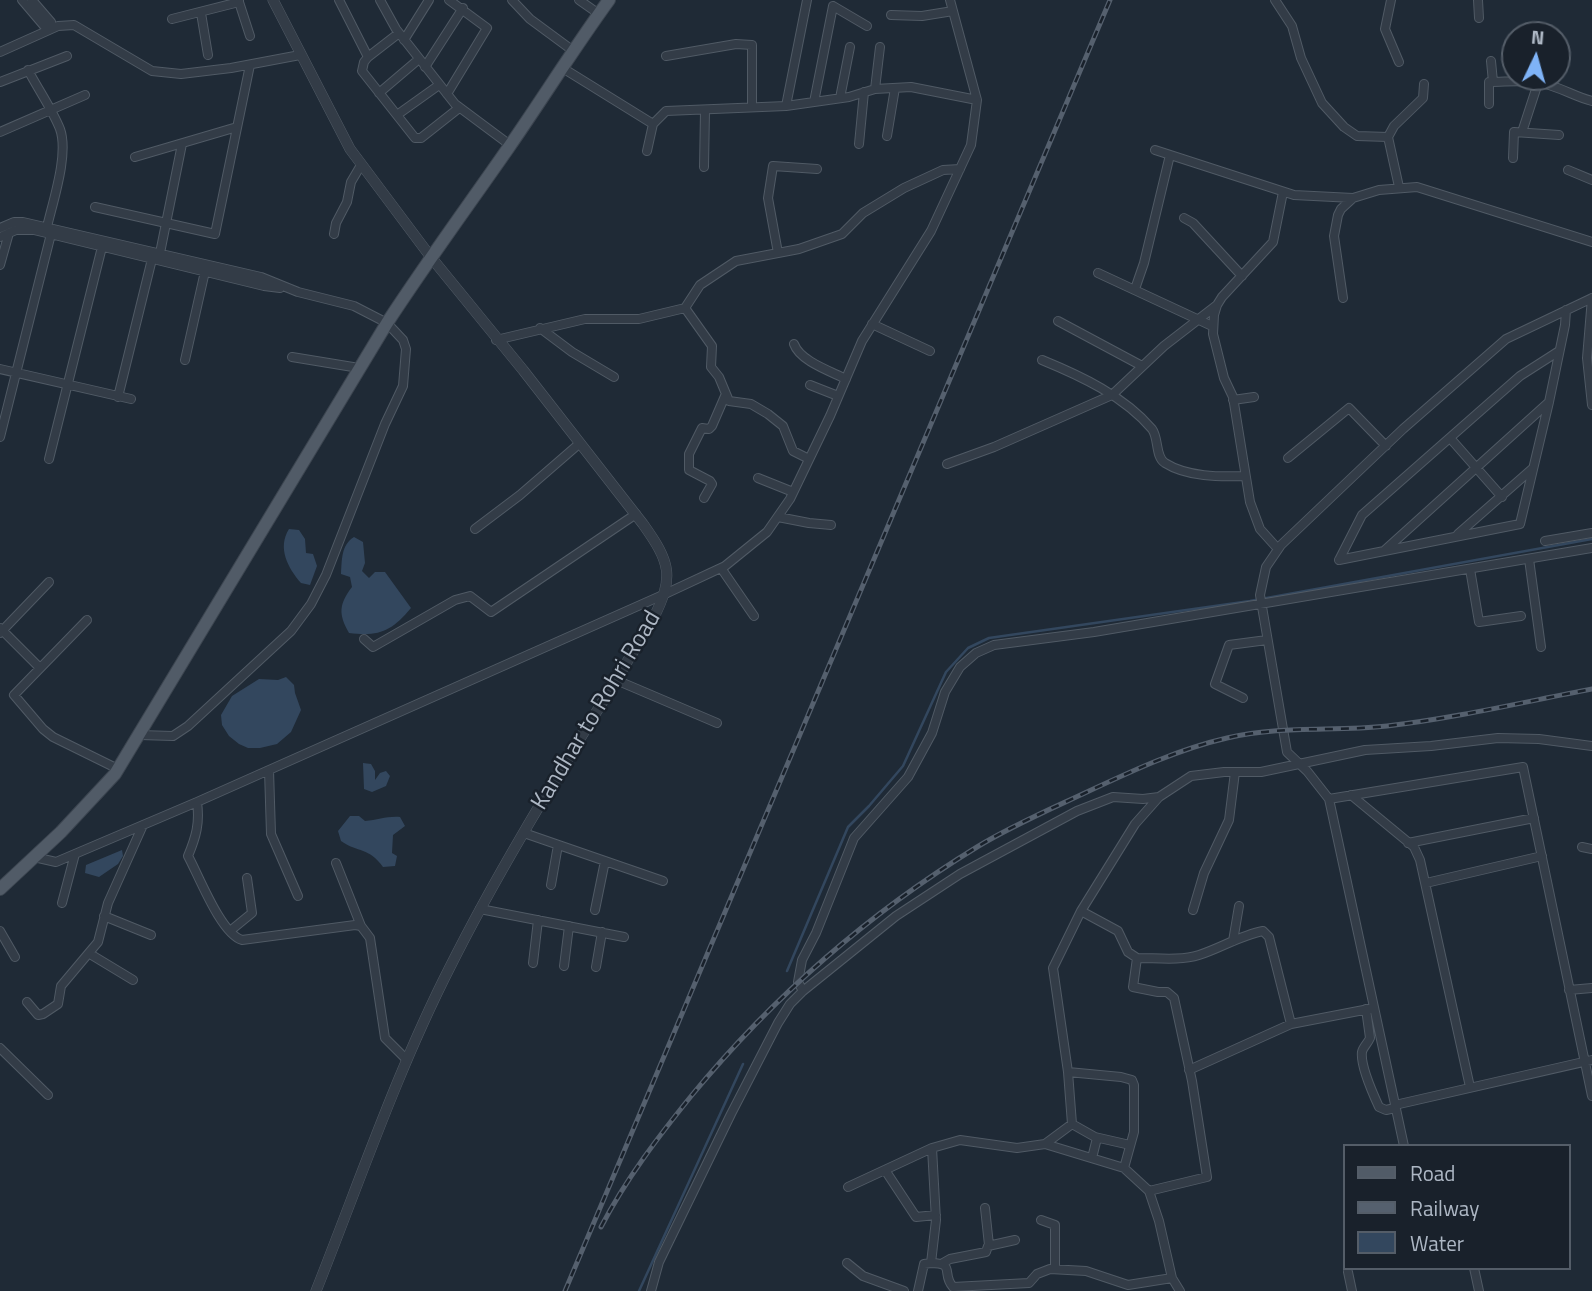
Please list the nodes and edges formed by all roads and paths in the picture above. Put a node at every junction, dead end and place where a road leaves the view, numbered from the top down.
1 (22, 0) edge
2 (32, 0) edge
3 (273, 0) edge
4 (339, 0) edge
5 (380, 0) edge
6 (429, 0) edge
7 (449, 0) edge
8 (512, 0) edge
9 (579, 0) edge
10 (609, 0) edge
11 (807, 0) edge
12 (950, 0) edge
13 (1275, 0) edge
14 (1391, 0) edge
15 (1478, 0) edge
16 (239, 1) edge
17 (463, 8) junction
18 (953, 11) junction
19 (201, 13) junction
20 (599, 14) junction
21 (891, 15) dead end
22 (1479, 18) dead end
23 (172, 19) dead end
24 (867, 26) dead end
25 (250, 36) dead end
26 (401, 36) junction
27 (850, 47) dead end
28 (880, 47) dead end
29 (572, 50) junction
30 (0, 52) edge
31 (208, 55) dead end
32 (300, 55) junction
33 (66, 56) dead end
34 (666, 56) dead end
35 (368, 57) junction
36 (419, 59) junction
37 (1491, 61) dead end
38 (1399, 62) dead end
39 (250, 65) junction
40 (425, 67) junction
41 (561, 67) junction
42 (27, 70) junction
43 (0, 82) edge
44 (1493, 82) junction
45 (1501, 82) edge
46 (1424, 84) dead end
47 (439, 85) junction
48 (895, 88) junction
49 (875, 89) junction
50 (1535, 91) edge
51 (1568, 91) edge
52 (864, 92) junction
53 (379, 93) junction
54 (85, 94) dead end
55 (447, 94) junction
56 (840, 98) junction
57 (977, 100) junction
58 (1592, 101) edge
59 (814, 102) junction
60 (1489, 104) dead end
61 (752, 107) junction
62 (786, 107) junction
63 (459, 108) junction
64 (49, 110) junction
65 (705, 111) junction
66 (397, 115) junction
67 (653, 124) junction
68 (237, 127) junction
69 (0, 132) edge
70 (1522, 132) junction
71 (1559, 135) dead end
72 (887, 136) dead end
73 (1388, 136) junction
74 (182, 144) junction
75 (859, 144) dead end
76 (510, 145) junction
77 (1155, 150) dead end
78 (647, 151) dead end
79 (1170, 155) junction
80 (135, 158) dead end
81 (1513, 158) dead end
82 (361, 164) junction
83 (704, 167) dead end
84 (817, 169) dead end
85 (960, 170) junction
86 (1568, 170) dead end
87 (1592, 180) edge
88 (1399, 187) junction
89 (1283, 192) junction
90 (1353, 198) junction
91 (95, 207) dead end
92 (1184, 218) dead end
93 (166, 222) junction
94 (0, 228) edge
95 (49, 231) junction
96 (9, 233) junction
97 (334, 234) dead end
98 (0, 237) edge
99 (1592, 242) edge
100 (103, 244) junction
101 (779, 253) junction
102 (156, 255) junction
103 (430, 256) junction
104 (0, 265) edge
105 (205, 268) junction
106 (1098, 273) dead end
107 (1242, 276) junction
108 (1135, 289) junction
109 (1343, 298) dead end
110 (1217, 305) junction
111 (685, 308) junction
112 (1566, 310) junction
113 (1196, 319) junction
114 (1058, 321) dead end
115 (387, 323) junction
116 (872, 324) junction
117 (1212, 327) junction
118 (540, 328) junction
119 (496, 340) junction
120 (794, 344) dead end
121 (930, 351) dead end
122 (1559, 351) junction
123 (292, 357) dead end
124 (186, 360) dead end
125 (1042, 360) dead end
126 (1142, 366) junction
127 (0, 369) edge
128 (359, 369) junction
129 (16, 373) junction
130 (1590, 373) edge
131 (614, 377) dead end
132 (846, 379) junction
133 (67, 385) junction
134 (810, 385) dead end
135 (1112, 395) junction
136 (725, 396) junction
137 (838, 396) junction
138 (118, 397) junction
139 (1254, 397) dead end
140 (131, 400) dead end
141 (1233, 400) junction
142 (1549, 402) junction
143 (1592, 405) edge
144 (0, 437) edge
145 (1450, 438) junction
146 (580, 443) junction
147 (1386, 446) junction
148 (1289, 458) dead end
149 (49, 459) dead end
150 (809, 459) junction
151 (947, 464) dead end
152 (1477, 467) junction
153 (1533, 469) junction
154 (1245, 476) junction
155 (758, 478) dead end
156 (793, 492) junction
157 (1502, 497) junction
158 (704, 498) dead end
159 (636, 514) junction
160 (778, 517) junction
161 (831, 525) dead end
162 (475, 529) dead end
163 (1592, 533) edge
164 (1455, 536) junction
165 (1545, 541) dead end
166 (1592, 548) edge
167 (1279, 549) junction
168 (1384, 551) junction
169 (1529, 559) junction
170 (721, 568) junction
171 (1470, 569) junction
172 (49, 582) dead end
173 (665, 594) junction
174 (1260, 600) junction
175 (754, 616) dead end
176 (1521, 616) dead end
177 (87, 620) dead end
178 (1, 630) edge
179 (363, 639) dead end
180 (1267, 640) junction
181 (1541, 648) dead end
182 (39, 667) junction
183 (616, 680) junction
184 (1243, 698) dead end
185 (717, 723) dead end
186 (140, 735) junction
187 (1592, 746) edge
188 (1300, 764) junction
189 (118, 769) junction
190 (269, 770) junction
191 (1235, 772) junction
192 (1351, 795) junction
193 (1159, 797) junction
194 (1329, 799) junction
195 (197, 803) junction
196 (1534, 818) junction
197 (143, 825) junction
198 (524, 833) junction
199 (1408, 843) junction
200 (558, 845) junction
201 (1582, 847) dead end
202 (1592, 849) edge
203 (75, 854) junction
204 (1542, 856) junction
205 (34, 858) junction
206 (605, 861) junction
207 (336, 863) dead end
208 (247, 878) dead end
209 (663, 881) dead end
210 (1426, 883) junction
211 (551, 885) dead end
212 (0, 889) edge
213 (298, 897) dead end
214 (62, 903) dead end
215 (1239, 906) dead end
216 (480, 909) junction
217 (595, 910) dead end
218 (1193, 910) dead end
219 (1081, 911) junction
220 (104, 916) junction
221 (538, 920) junction
222 (361, 926) junction
223 (569, 926) junction
224 (0, 931) edge
225 (230, 931) junction
226 (602, 932) junction
227 (150, 935) dead end
228 (624, 937) dead end
229 (1233, 941) junction
230 (90, 954) junction
231 (15, 957) dead end
232 (1137, 958) junction
233 (533, 963) dead end
234 (564, 965) dead end
235 (596, 967) dead end
236 (132, 980) dead end
237 (1592, 988) edge
238 (1569, 990) junction
239 (803, 991) junction
240 (27, 1002) dead end
241 (1370, 1009) junction
242 (1291, 1024) junction
243 (0, 1048) edge
244 (407, 1060) junction
245 (1588, 1060) edge
246 (1189, 1070) junction
247 (1068, 1072) junction
248 (1470, 1087) junction
249 (48, 1095) dead end
250 (1592, 1096) edge
251 (1395, 1106) junction
252 (1072, 1124) junction
253 (1097, 1138) junction
254 (1045, 1144) junction
255 (1404, 1144) edge
256 (1130, 1145) junction
257 (932, 1148) junction
258 (1092, 1158) junction
259 (1124, 1168) junction
260 (885, 1170) junction
261 (848, 1187) dead end
262 (1149, 1191) junction
263 (985, 1208) dead end
264 (936, 1215) junction
265 (1041, 1220) dead end
266 (1015, 1240) dead end
267 (989, 1245) junction
268 (847, 1263) dead end
269 (931, 1263) junction
270 (943, 1263) junction
271 (1055, 1269) junction
272 (1474, 1270) edge
273 (1348, 1272) dead end
274 (1172, 1278) junction
275 (316, 1291) edge
276 (651, 1291) edge
277 (904, 1291) edge
278 (918, 1291) edge
279 (1180, 1291) edge
280 (1352, 1291) edge
281 (1479, 1291) edge

1 - 2 street
3 - 32 street, Kandhar to Rohri Road
4 - 35 street
5 - 26 street
6 - 26 street
7 - 17 street
8 - 29 street
9 - 20 street
10 - 20 main road
11 - 62 street
12 - 18 street
13 - 73 street
14 - 38 street
15 - 22 street
16 - 19 street
16 - 25 street
17 - 40 street
17 - 55 street
18 - 21 street
18 - 57 street
19 - 23 street
19 - 31 street
20 - 29 main road
24 - 59 street
26 - 35 street
26 - 36 street
27 - 56 street
28 - 49 street
29 - 41 main road
30 - 39 street
32 - 39 street
32 - 82 street, Kandhar to Rohri Road
33 - 42 street
34 - 61 street
35 - 53 street
36 - 40 street
36 - 53 street
37 - 44 street
39 - 68 street
40 - 47 street
41 - 67 street
41 - 76 main road
42 - 43 street
42 - 64 street
44 - 45 street
44 - 60 street
46 - 73 street
47 - 55 street
47 - 66 street
48 - 49 street
48 - 57 street
48 - 72 street
49 - 52 street
50 - 70 street
51 - 58 street
52 - 56 street
52 - 75 street
53 - 66 street
54 - 64 street
55 - 63 street
56 - 59 street
57 - 85 street
59 - 62 street
61 - 62 street
61 - 65 street
63 - 66 street
63 - 76 street
64 - 69 street
64 - 95 street
65 - 67 street
65 - 83 street
67 - 78 street
68 - 74 street
68 - 93 street
70 - 71 street
70 - 81 street
73 - 88 street
74 - 80 street
74 - 93 street
76 - 103 main road
77 - 79 street
79 - 89 street
79 - 108 street
82 - 97 street
82 - 103 street, Kandhar to Rohri Road
84 - 101 street
85 - 101 street
85 - 116 street
86 - 87 street
88 - 90 street
88 - 99 street
89 - 90 street
89 - 107 street
90 - 109 street
91 - 93 street
92 - 107 street
93 - 102 street
94 - 95 street
95 - 96 street
95 - 100 street
95 - 129 street
96 - 98 street
96 - 104 street
100 - 102 street
100 - 133 street
101 - 111 street
102 - 105 street
102 - 138 street
103 - 115 main road
103 - 119 street, Kandhar to Rohri Road
105 - 115 street
105 - 124 street
106 - 108 street
107 - 110 street
108 - 113 street
110 - 113 street
110 - 117 street
111 - 118 street
111 - 136 street
112 - 122 street
112 - 130 street
112 - 147 street
113 - 117 street
113 - 126 street
114 - 126 street
115 - 128 main road
115 - 186 street
116 - 121 street
116 - 132 street
117 - 141 street
118 - 119 street
118 - 131 street
119 - 146 street, Kandhar to Rohri Road
120 - 132 street
122 - 142 street
122 - 145 street
123 - 128 street
125 - 135 street
126 - 135 street
127 - 129 street
128 - 186 main road
129 - 133 street
129 - 144 street
130 - 143 street
132 - 137 street
133 - 138 street
133 - 149 street
134 - 137 street
135 - 151 street
135 - 154 street
136 - 150 street
136 - 158 street
137 - 150 street
138 - 140 street
139 - 141 street
141 - 154 street
142 - 152 street
142 - 153 street
145 - 152 street
145 - 168 street
146 - 159 street, Kandhar to Rohri Road
146 - 162 street
147 - 148 street
147 - 167 street
150 - 156 street
152 - 157 street
152 - 168 street
153 - 157 street
153 - 164 street
154 - 167 street
155 - 156 street
156 - 160 street
157 - 164 street
159 - 173 street, Kandhar to Rohri Road
159 - 179 street
160 - 161 street
160 - 170 street
163 - 165 street
164 - 168 street
166 - 169 street
167 - 174 street
169 - 171 street
169 - 181 street
170 - 173 street
170 - 175 street
171 - 174 street
171 - 176 street
172 - 178 street
173 - 183 street, Kandhar to Rohri Road
173 - 190 street
174 - 180 street
174 - 239 street
177 - 182 street
178 - 182 street
180 - 184 street
180 - 188 street
182 - 189 street
183 - 185 street
183 - 198 street, Kandhar to Rohri Road
186 - 189 main road
187 - 188 street
188 - 191 street
188 - 194 street
189 - 205 main road
190 - 195 street
190 - 213 street
191 - 193 street
191 - 218 street
192 - 194 street
192 - 196 street
192 - 199 street
193 - 219 street
193 - 239 street
194 - 241 street
195 - 197 street
195 - 225 street
196 - 199 street
196 - 204 street
197 - 203 street
197 - 220 street
198 - 200 street
198 - 216 street, Kandhar to Rohri Road
199 - 210 street
200 - 206 street
200 - 211 street
201 - 202 street
203 - 205 street
203 - 214 street
204 - 210 street
204 - 238 street
205 - 212 main road
206 - 209 street
206 - 217 street
207 - 222 street
208 - 225 street
210 - 248 street
215 - 229 street
216 - 221 street
216 - 244 street, Kandhar to Rohri Road
219 - 232 street
219 - 247 street
220 - 227 street
220 - 230 street
221 - 223 street
221 - 233 street
222 - 225 street
222 - 244 street
223 - 226 street
223 - 234 street
224 - 231 street
226 - 228 street
226 - 235 street
229 - 232 street
229 - 242 street
230 - 236 street
230 - 240 street
232 - 246 street
237 - 238 street
238 - 245 street
239 - 276 street
241 - 242 street
241 - 251 street
241 - 251 street
242 - 246 street
243 - 249 street
244 - 275 street, Kandhar to Rohri Road
245 - 248 street
245 - 250 street
246 - 262 street
247 - 252 street
247 - 256 street
248 - 251 street
251 - 255 street
252 - 253 street
252 - 254 street
253 - 256 street
253 - 258 street
254 - 257 street
254 - 258 street
256 - 259 street
257 - 260 street
257 - 264 street
258 - 259 street
259 - 262 street
260 - 261 street
260 - 264 street
262 - 274 street
263 - 267 street
264 - 269 street
265 - 271 street
266 - 267 street
267 - 270 street
268 - 277 street
269 - 270 street
269 - 278 street
270 - 271 street
271 - 274 street
272 - 281 street
273 - 280 street
274 - 279 street

